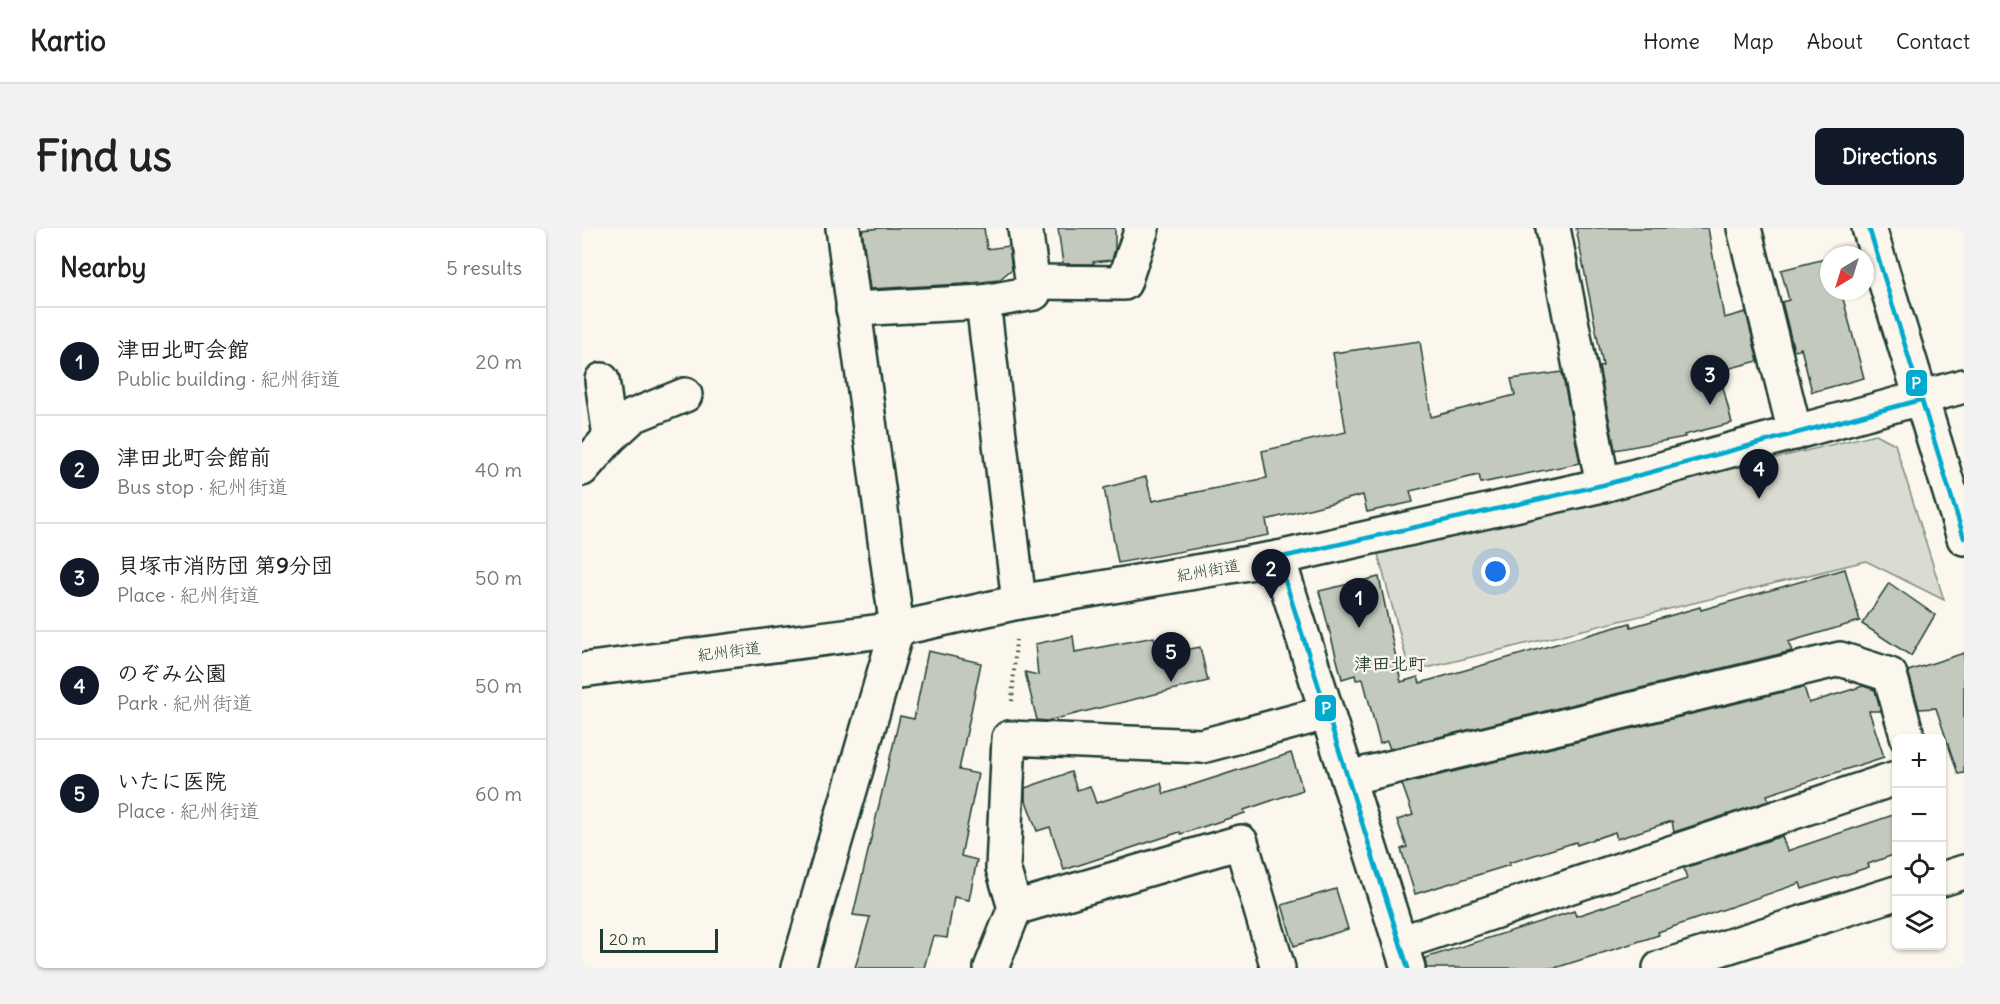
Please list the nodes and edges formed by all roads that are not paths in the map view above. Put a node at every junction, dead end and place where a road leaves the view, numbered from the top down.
1 (843, 228) edge
2 (1025, 228) edge
3 (1142, 228) edge
4 (1553, 228) edge
5 (1744, 228) edge
6 (1869, 228) edge
7 (1032, 282) junction
8 (982, 302) junction
9 (853, 309) junction
10 (602, 380) dead end
11 (1964, 386) edge
12 (685, 395) dead end
13 (1920, 400) junction
14 (1795, 433) junction
15 (610, 436) junction
16 (582, 469) edge
17 (1603, 485) junction
18 (1964, 537) edge
19 (1278, 558) junction
20 (1019, 602) junction
21 (897, 629) junction
22 (582, 670) edge
23 (1326, 713) junction
24 (1907, 734) edge
25 (1348, 778) junction
26 (1892, 779) edge
27 (1964, 872) edge
28 (1946, 877) edge
29 (1892, 894) edge
30 (1015, 908) junction
31 (1404, 955) edge
32 (798, 968) edge
33 (991, 968) edge
34 (1278, 968) edge
35 (1660, 968) edge

1 - 9 street
2 - 7 street
3 - 7 street
4 - 17 street
5 - 14 street
6 - 13 street
7 - 8 street
8 - 9 street
8 - 20 street
9 - 21 street
10 - 15 street
11 - 13 street, 紀州街道
12 - 15 street
13 - 14 street, 紀州街道
13 - 18 street
14 - 17 street, 紀州街道
15 - 16 street
17 - 19 street, 紀州街道
19 - 20 street, 紀州街道
19 - 23 street
20 - 21 street, 紀州街道
21 - 22 street, 紀州街道
21 - 32 street
23 - 25 street
23 - 30 street
24 - 25 street
25 - 31 street
26 - 31 street
27 - 28 street
29 - 35 street
30 - 33 street
30 - 34 street

